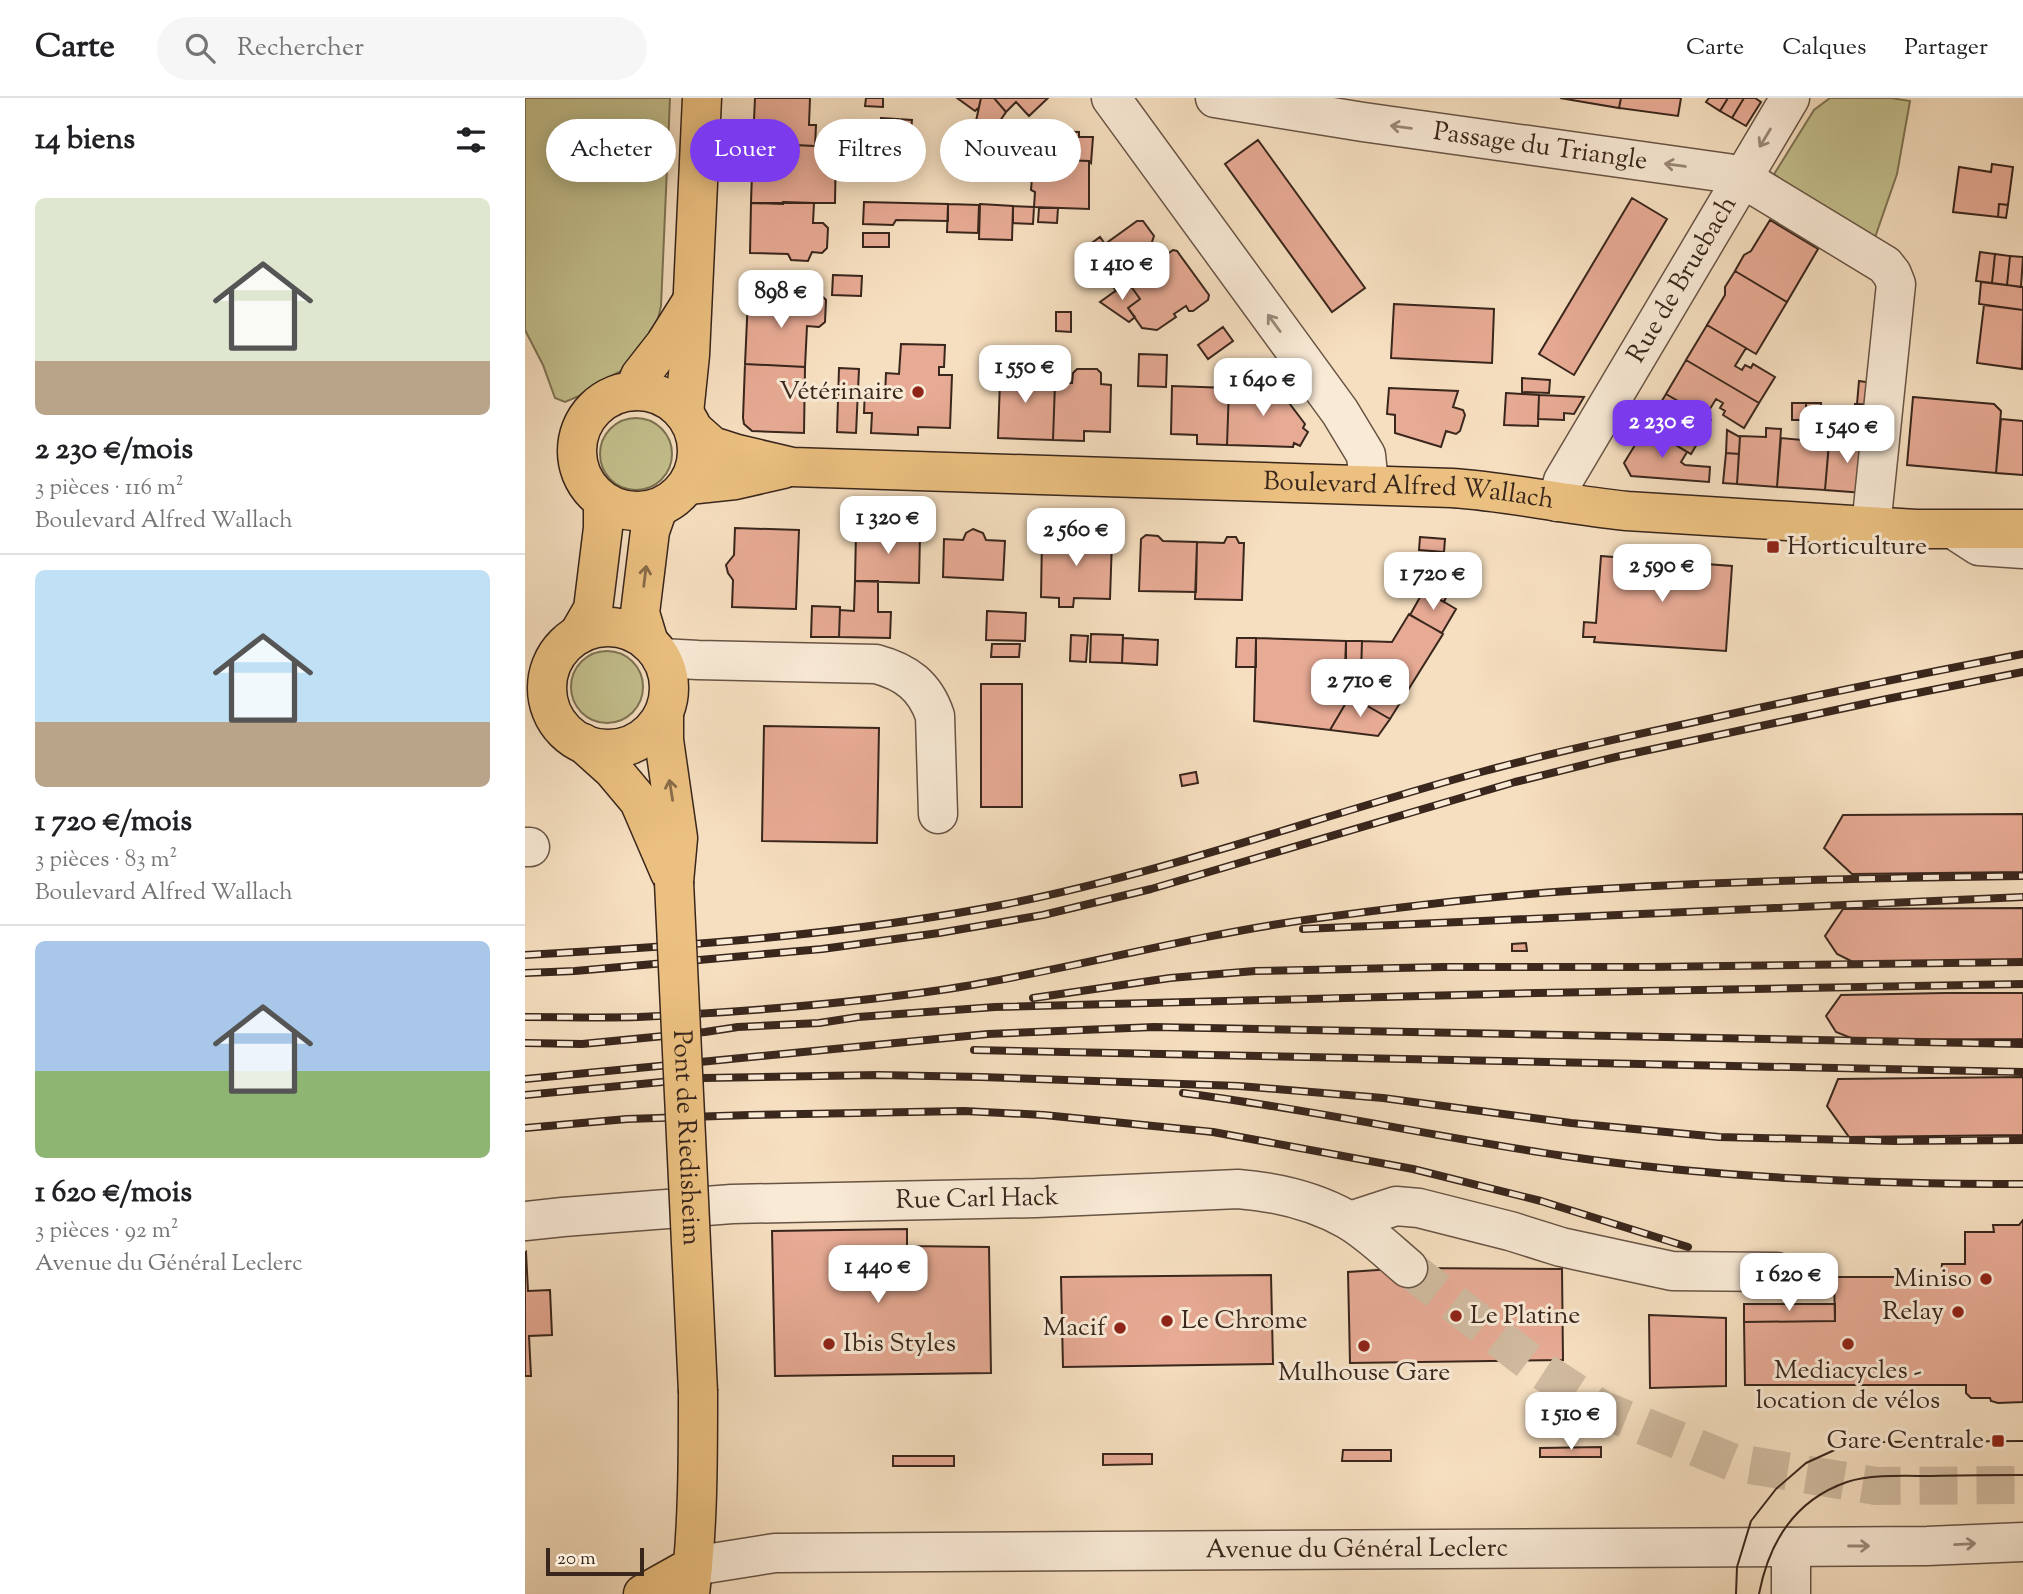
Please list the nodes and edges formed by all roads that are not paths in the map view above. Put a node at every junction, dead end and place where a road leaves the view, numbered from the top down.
1 (702, 98) edge
2 (1111, 98) edge
3 (1215, 98) edge
4 (1790, 98) edge
5 (1742, 178) junction
6 (692, 302) junction
7 (633, 391) junction
8 (689, 422) junction
9 (792, 467) junction
10 (1369, 484) junction
11 (688, 485) junction
12 (603, 502) junction
13 (1557, 502) junction
14 (658, 508) junction
15 (1871, 527) junction
16 (2023, 529) edge
17 (1956, 530) junction
18 (2023, 549) edge
19 (578, 635) junction
20 (655, 650) junction
21 (539, 664) edge
22 (664, 713) junction
23 (540, 719) edge
24 (583, 743) junction
25 (937, 814) dead end
26 (674, 882) junction
27 (525, 1221) edge
28 (1350, 1221) junction
29 (1408, 1268) tunnel mouth
30 (1777, 1272) dead end
31 (2023, 1542) edge
32 (1791, 1547) junction
33 (692, 1580) edge
34 (643, 1594) edge
35 (1791, 1594) edge

1 - 6 main road
10 -> 2 street
5 -> 3 street, Passage du Triangle
4 -> 5 street, Rue de Bruebach
5 - 13 street, Rue de Bruebach
5 - 15 street, Passage du Triangle
6 - 7 main road
6 - 8 main road
7 - 8 main road
7 - 12 main road
8 - 9 main road, Boulevard Alfred Wallach
8 - 11 main road
9 - 10 main road, Boulevard Alfred Wallach
9 - 11 main road, Boulevard Alfred Wallach
10 - 13 main road, Boulevard Alfred Wallach
11 - 14 main road
12 - 14 main road
12 - 19 main road
13 - 15 main road, Boulevard Alfred Wallach
20 -> 14 main road
15 - 17 main road, Boulevard Alfred Wallach
16 - 17 main road, Boulevard Alfred Wallach
17 - 18 street
19 - 20 main road
19 - 21 main road
20 - 22 main road
20 - 25 street
21 - 23 main road
22 - 24 main road
26 -> 22 main road
23 - 24 main road
24 - 26 main road
26 - 33 main road, Pont de Riedisheim, bridge
27 - 28 street, Rue Carl Hack
28 - 29 street, Rue Carl Hack
28 - 30 street
32 -> 31 street, Avenue du Général Leclerc
32 - 33 street, Avenue du Général Leclerc
32 - 35 street
33 - 34 main road

